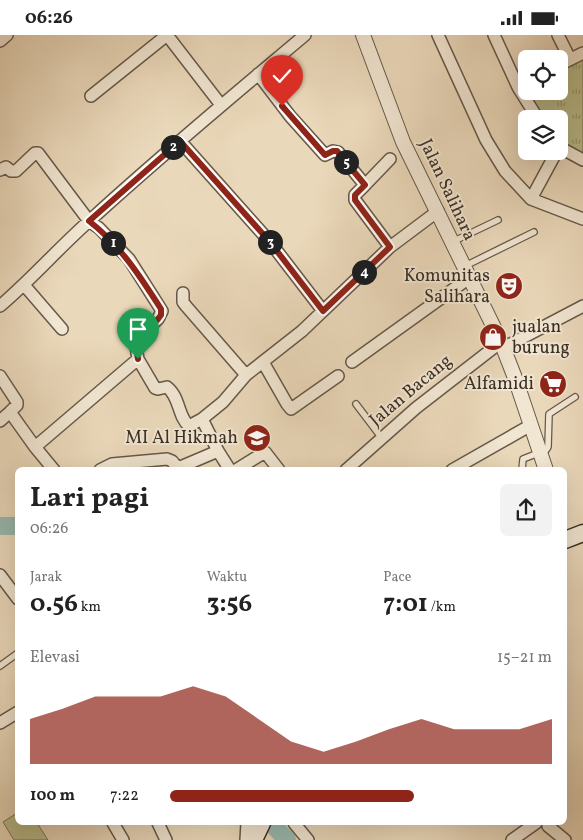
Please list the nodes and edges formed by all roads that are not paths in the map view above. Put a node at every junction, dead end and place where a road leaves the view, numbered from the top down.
1 (7, 35) edge
2 (305, 35) edge
3 (363, 35) edge
4 (438, 35) edge
5 (494, 35) edge
6 (558, 35) edge
7 (0, 41) edge
8 (583, 53) edge
9 (570, 59) joint
10 (258, 75) junction
11 (518, 78) edge
12 (91, 96) dead end
13 (222, 105) junction
14 (180, 141) junction
15 (568, 153) edge
16 (390, 159) dead end
17 (552, 160) edge
18 (583, 160) edge
19 (0, 170) edge
20 (365, 185) junction
21 (531, 199) junction
22 (438, 211) junction
23 (583, 219) edge
24 (89, 221) junction
25 (498, 221) dead end
26 (534, 232) dead end
27 (452, 242) junction
28 (390, 247) junction
29 (466, 273) junction
30 (24, 285) junction
31 (183, 293) dead end
32 (0, 306) edge
33 (583, 306) edge
34 (323, 311) junction
35 (62, 329) dead end
36 (502, 345) junction
37 (138, 359) junction
38 (263, 362) junction
39 (352, 362) dead end
40 (246, 375) junction
41 (0, 376) edge
42 (338, 376) dead end
43 (575, 397) dead end
44 (356, 404) dead end
45 (10, 412) junction
46 (202, 419) junction
47 (0, 421) edge
48 (531, 425) junction
49 (381, 437) junction
50 (35, 447) junction
51 (218, 451) junction
52 (539, 451) junction
53 (52, 467) edge
54 (106, 467) edge
55 (176, 467) edge
56 (182, 467) edge
57 (228, 467) edge
58 (241, 467) edge
59 (277, 467) edge
60 (349, 467) edge
61 (457, 467) edge
62 (522, 467) edge
63 (545, 467) edge
64 (583, 522) edge
65 (567, 527) edge
66 (583, 533) edge
67 (567, 539) edge
68 (0, 575) edge
69 (15, 595) edge
70 (15, 655) edge
71 (0, 666) edge
72 (15, 714) edge
73 (0, 723) edge
74 (114, 825) edge
75 (159, 825) edge
76 (296, 825) edge
77 (533, 825) edge
78 (548, 826) dead end
79 (123, 840) edge
80 (166, 840) edge
81 (308, 840) edge
82 (512, 840) edge
83 (564, 840) edge

1 - 7 street
2 - 10 street
3 - 22 street, Jalan Salihara
4 - 21 street
5 - 11 street
6 - 9 street
8 - 9 street
10 - 13 street
10 - 20 street
12 - 13 street
13 - 14 street
14 - 24 street
14 - 34 street
15 - 18 street
16 - 20 street
17 - 21 street
19 - 24 street
20 - 28 street
21 - 23 street
22 - 27 street, Jalan Salihara
22 - 28 street
24 - 30 street
24 - 37 street
25 - 27 lane
26 - 29 lane
27 - 29 street, Jalan Salihara
28 - 34 street
29 - 36 street, Jalan Salihara
29 - 39 street
30 - 32 street
30 - 35 street
31 - 40 street
33 - 36 street, Jalan Bacang
34 - 38 street
36 - 48 street, Jalan Salihara
36 - 49 street, Jalan Bacang
37 - 46 street
37 - 50 street
38 - 40 street
38 - 42 street
40 - 46 street
41 - 45 street
43 - 52 lane
44 - 49 lane
45 - 47 street
45 - 50 street
46 - 51 street
48 - 52 street, Jalan Salihara
48 - 61 street
49 - 60 street, Jalan Bacang
50 - 53 street
51 - 56 street
51 - 57 street
52 - 62 lane
52 - 63 street, Jalan Salihara
54 - 55 street
58 - 59 street
64 - 65 main road
66 - 67 main road
68 - 69 street
70 - 71 lane
72 - 73 street
74 - 79 street
75 - 80 street
76 - 81 street
77 - 82 street
78 - 83 street

